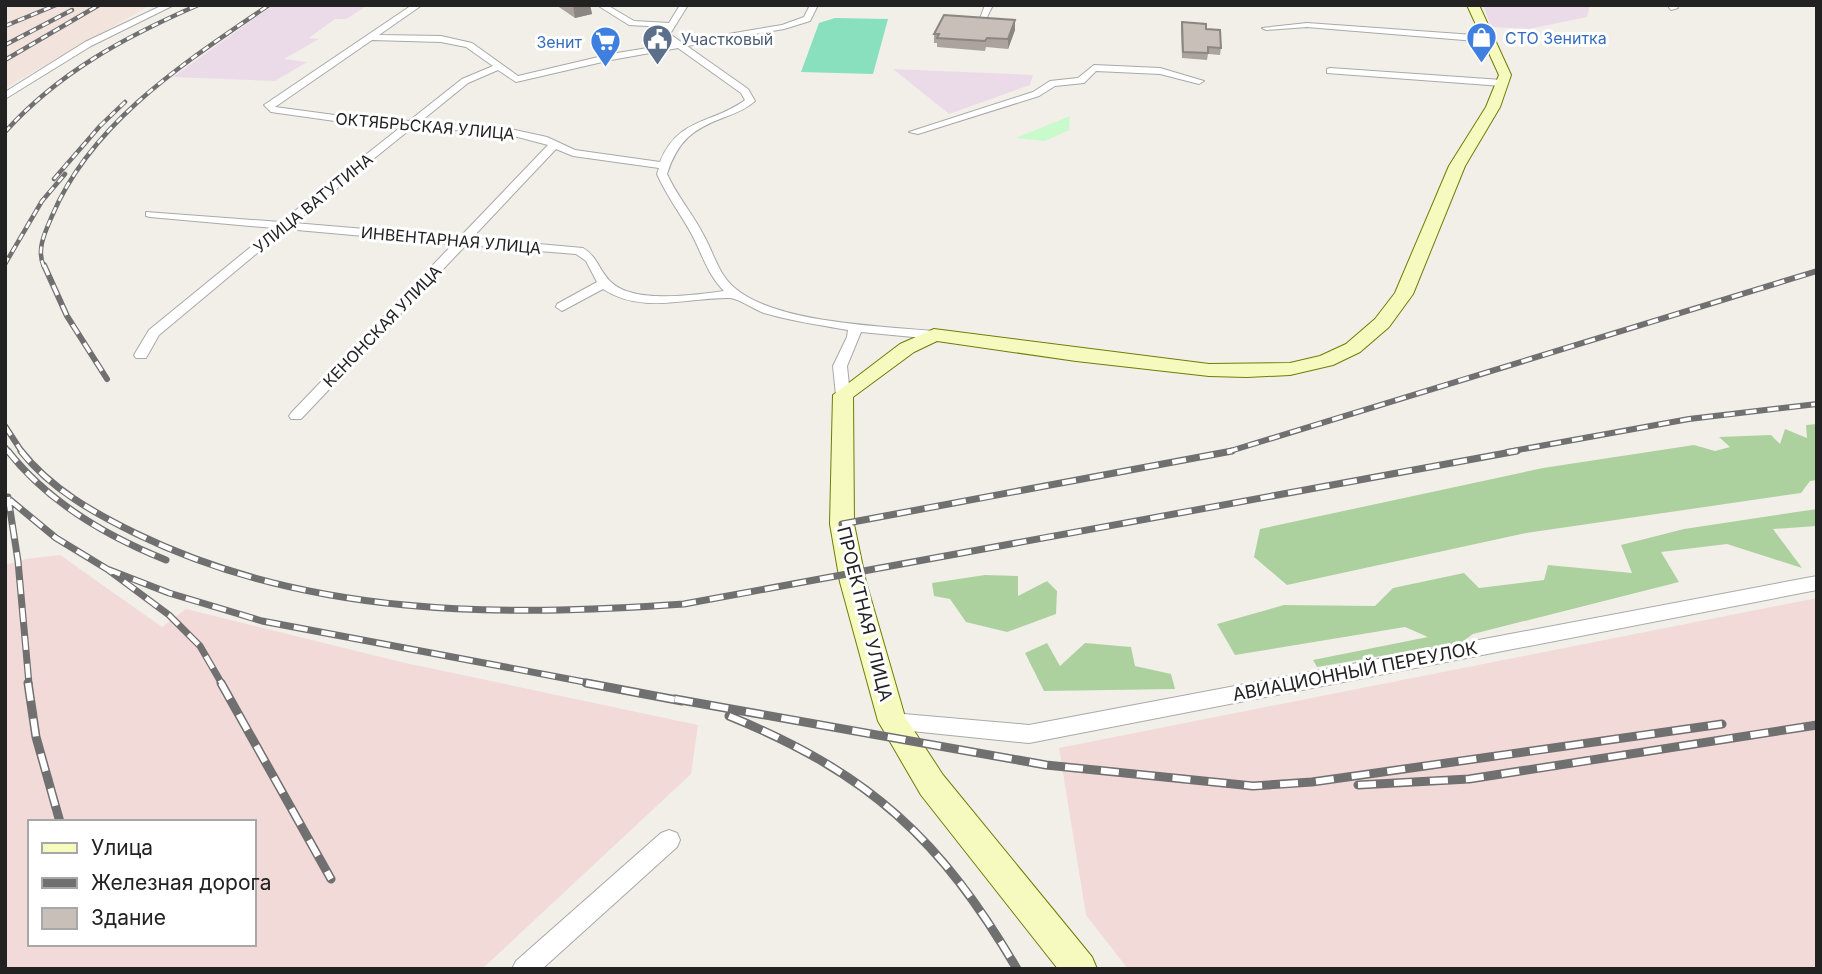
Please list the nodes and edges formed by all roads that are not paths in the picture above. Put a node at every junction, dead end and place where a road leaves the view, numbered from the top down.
1 (170, 5) edge
2 (418, 5) edge
3 (601, 5) edge
4 (684, 5) edge
5 (989, 5) edge
6 (1472, 5) edge
7 (813, 7) edge
8 (982, 19) edge
9 (669, 25) junction
10 (1266, 28) dead end
11 (369, 37) junction
12 (1488, 39) junction
13 (677, 46) junction
14 (498, 67) junction
15 (1160, 71) junction
16 (1330, 71) dead end
17 (516, 79) junction
18 (465, 81) junction
19 (1199, 81) dead end
20 (1502, 83) junction
21 (1195, 93) dead end
22 (5, 96) edge
23 (412, 123) junction
24 (914, 132) dead end
25 (554, 145) junction
26 (664, 166) junction
27 (150, 214) dead end
28 (284, 226) junction
29 (462, 241) junction
30 (604, 282) junction
31 (733, 294) junction
32 (562, 307) dead end
33 (855, 327) junction
34 (934, 335) junction
35 (141, 355) dead end
36 (843, 395) junction
37 (296, 416) dead end
38 (1817, 583) edge
39 (892, 721) junction
40 (669, 840) dead end
41 (524, 969) edge
42 (1080, 969) edge

1 - 22 street
2 - 11 street
3 - 9 street
4 - 9 street
5 - 8 street
6 - 12 street
7 - 13 street
9 - 13 street
10 - 12 street
11 - 14 street
11 - 23 street, ОКТЯБРЬСКАЯ УЛИЦА
12 - 20 street
13 - 17 street
13 - 26 street
14 - 17 street
14 - 18 street, УЛИЦА ВАТУТИНА
15 - 19 street
15 - 21 street
15 - 24 street
16 - 20 street
17 - 18 street
18 - 23 street, УЛИЦА ВАТУТИНА
20 - 34 street
23 - 25 street, ОКТЯБРЬСКАЯ УЛИЦА
23 - 28 street, УЛИЦА ВАТУТИНА
25 - 26 street, ОКТЯБРЬСКАЯ УЛИЦА
25 - 29 street, КЕНОНСКАЯ УЛИЦА
26 - 31 street
27 - 28 street, ИНВЕНТАРНАЯ УЛИЦА
28 - 29 street, ИНВЕНТАРНАЯ УЛИЦА
28 - 35 street, УЛИЦА ВАТУТИНА
29 - 30 street, ИНВЕНТАРНАЯ УЛИЦА
29 - 37 street, КЕНОНСКАЯ УЛИЦА
30 - 31 street
30 - 32 street
31 - 33 street
33 - 34 street
33 - 36 street
34 - 36 street
36 - 39 street, ПРОЕКТНАЯ УЛИЦА
38 - 39 street, АВИАЦИОННЫЙ ПЕРЕУЛОК
39 - 42 street, ПРОЕКТНАЯ УЛИЦА
40 - 41 street

